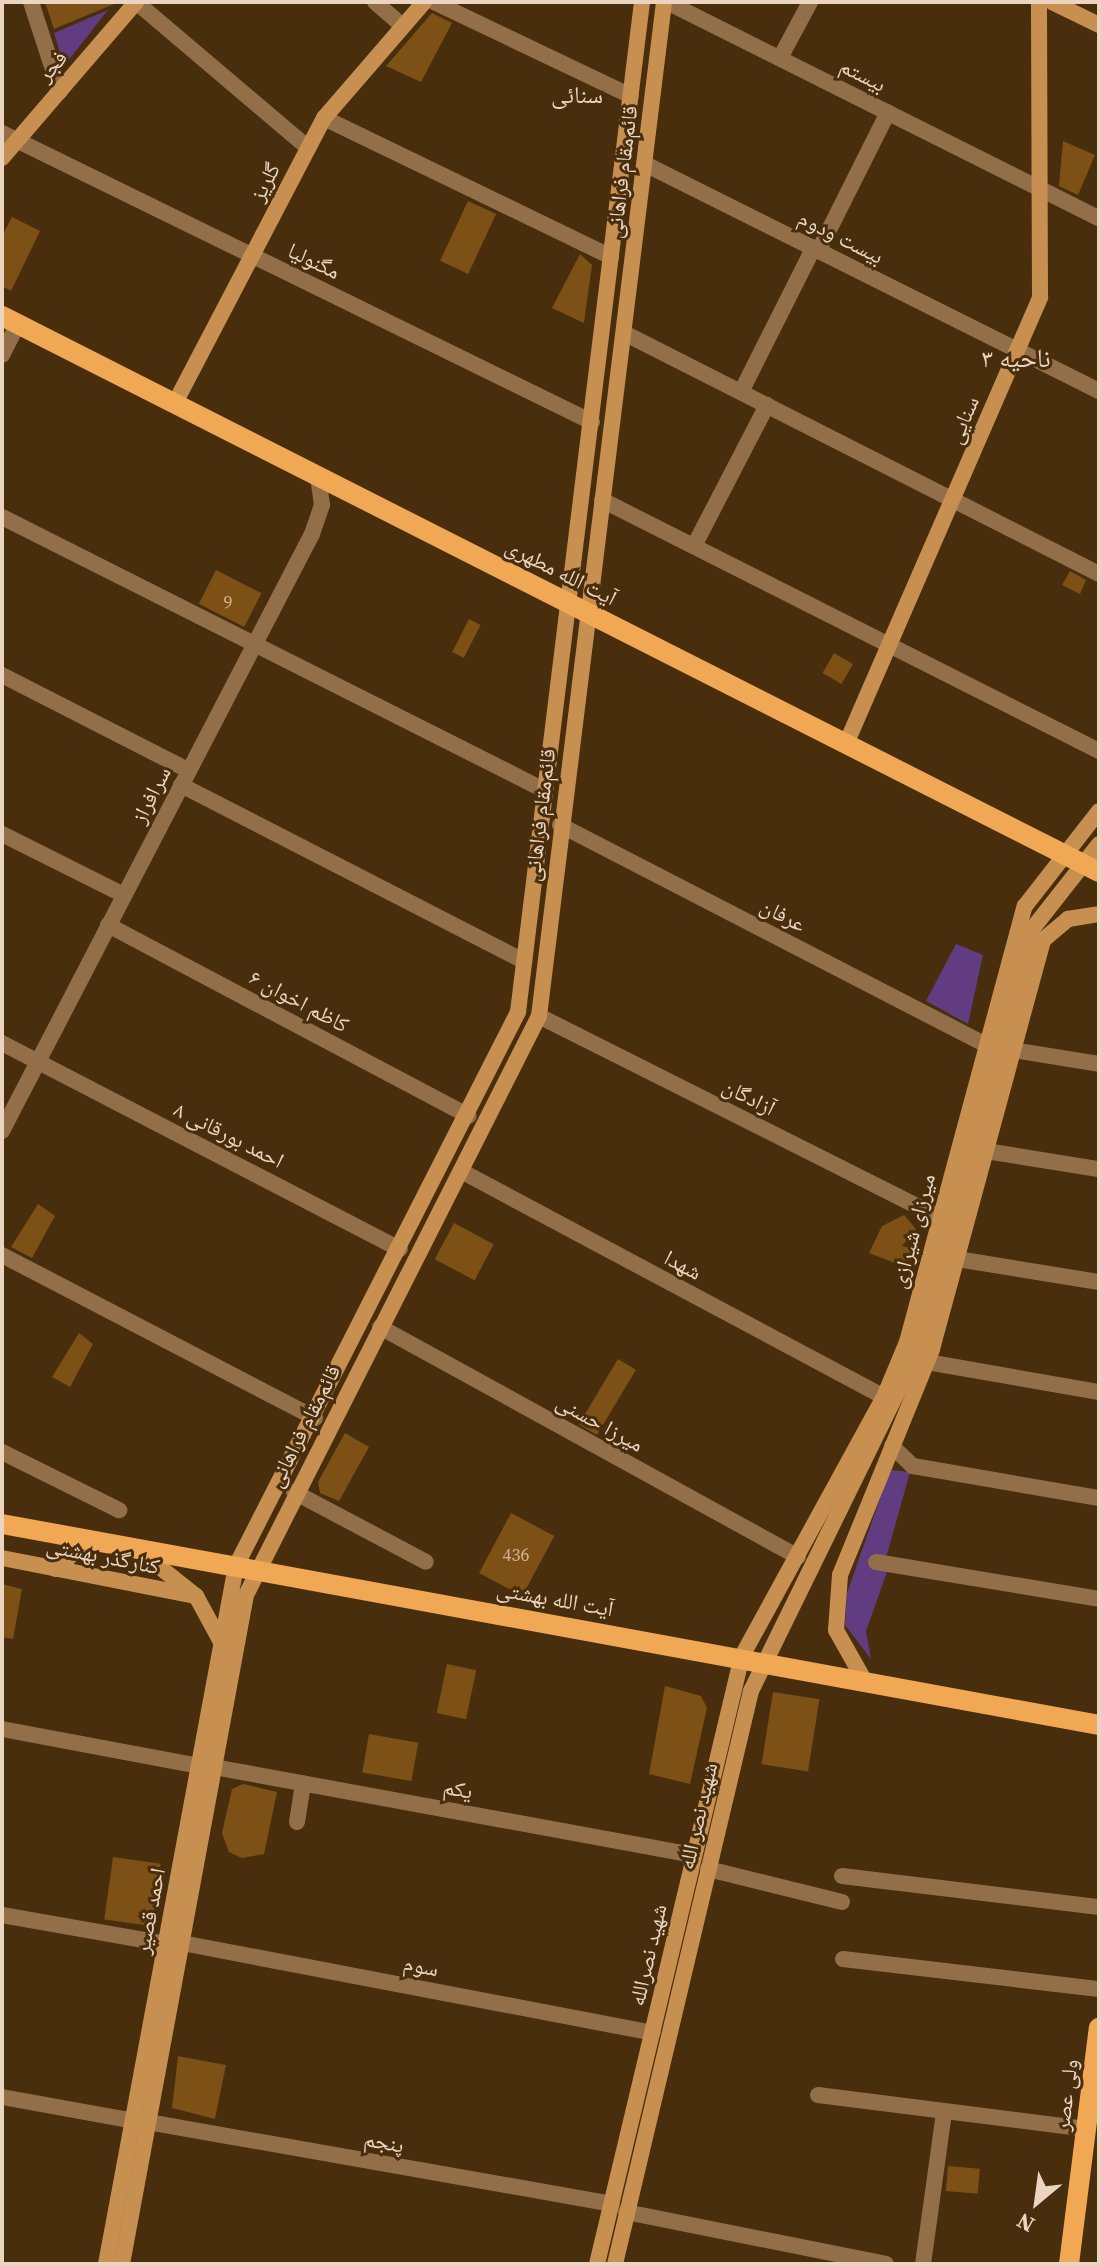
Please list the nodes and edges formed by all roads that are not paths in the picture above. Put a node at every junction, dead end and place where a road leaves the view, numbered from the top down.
1 (31, 2) edge
2 (136, 2) edge
3 (375, 2) edge
4 (424, 2) edge
5 (434, 2) edge
6 (642, 2) edge
7 (665, 2) edge
8 (810, 2) edge
9 (1051, 2) edge
10 (1099, 25) edge
11 (403, 26) junction
12 (780, 58) junction
13 (60, 91) junction
14 (631, 96) junction
15 (888, 112) junction
16 (324, 118) junction
17 (10, 137) edge
18 (308, 148) junction
19 (2, 158) edge
20 (645, 164) junction
21 (1039, 188) junction
22 (1099, 218) edge
23 (816, 248) junction
24 (251, 255) junction
25 (611, 257) junction
26 (10, 320) edge
27 (624, 333) junction
28 (1017, 350) junction
29 (2, 355) edge
30 (1099, 391) edge
31 (741, 392) junction
32 (175, 403) junction
33 (767, 405) junction
34 (592, 422) junction
35 (318, 476) junction
36 (953, 499) junction
37 (602, 500) junction
38 (2, 517) edge
39 (694, 546) junction
40 (1099, 574) edge
41 (578, 607) junction
42 (890, 643) junction
43 (253, 645) junction
44 (2, 675) edge
45 (846, 744) junction
46 (1099, 751) edge
47 (184, 778) junction
48 (544, 790) junction
49 (1099, 811) edge
50 (560, 825) junction
51 (2, 834) edge
52 (1099, 844) edge
53 (1060, 852) junction
54 (1090, 868) edge
55 (124, 895) junction
56 (1099, 914) edge
57 (108, 925) junction
58 (524, 961) junction
59 (539, 1016) junction
60 (2, 1043) edge
61 (985, 1044) junction
62 (1013, 1050) junction
63 (38, 1061) junction
64 (1099, 1064) edge
65 (469, 1116) junction
66 (2, 1131) edge
67 (986, 1151) junction
68 (1099, 1169) edge
69 (461, 1171) junction
70 (940, 1218) junction
71 (400, 1249) junction
72 (2, 1255) edge
73 (957, 1259) junction
74 (1099, 1282) edge
75 (380, 1327) junction
76 (927, 1362) junction
77 (1099, 1392) edge
78 (884, 1397) junction
79 (315, 1418) junction
80 (892, 1446) junction
81 (2, 1452) edge
82 (294, 1492) junction
83 (1099, 1498) edge
84 (119, 1510) dead end
85 (2, 1524) edge
86 (89, 1539) junction
87 (136, 1548) junction
88 (798, 1557) junction
89 (2, 1558) edge
90 (426, 1562) dead end
91 (876, 1562) dead end
92 (246, 1568) junction
93 (56, 1569) junction
94 (196, 1596) junction
95 (1099, 1599) edge
96 (220, 1640) junction
97 (752, 1658) junction
98 (863, 1678) junction
99 (1099, 1725) edge
100 (2, 1729) edge
101 (207, 1767) junction
102 (303, 1783) junction
103 (297, 1822) dead end
104 (694, 1855) junction
105 (708, 1869) junction
106 (842, 1876) dead end
107 (842, 1902) dead end
108 (1099, 1907) edge
109 (2, 1915) edge
110 (174, 1944) junction
111 (679, 1957) junction
112 (843, 1959) dead end
113 (1099, 1989) edge
114 (1099, 2028) edge
115 (652, 2033) junction
116 (818, 2095) dead end
117 (2, 2097) edge
118 (944, 2112) junction
119 (141, 2122) junction
120 (1086, 2129) junction
121 (619, 2208) junction
122 (106, 2264) edge
123 (122, 2264) edge
124 (597, 2264) edge
125 (615, 2264) edge
126 (886, 2264) edge
127 (923, 2264) edge
128 (1069, 2264) edge

1 - 13 street
2 - 13 main road, فجر
2 - 18 street
3 - 11 street
4 - 11 main road, گلریز
5 - 14 street
6 - 14 main road, قائم‌مقام فراهانی
7 - 12 street, بیستم
7 - 20 main road, قائم‌مقام فراهانی
8 - 12 street
9 - 10 main road
9 - 21 main road, سنایی
11 - 16 main road, گلریز
12 - 15 street, بیستم
13 - 17 main road, فجر
14 - 25 main road, قائم‌مقام فراهانی
15 - 21 street, بیستم
15 - 23 street
16 - 18 main road, گلریز
16 - 25 street
17 - 19 main road, فجر
17 - 24 street, مگنولیا
18 - 24 main road, گلریز
20 - 23 street, بیست ودوم
20 - 27 main road, قائم‌مقام فراهانی
21 - 22 street, بیستم
21 - 28 main road, سنایی
23 - 28 street, بیست ودوم
23 - 31 street
24 - 32 main road, گلریز
24 - 34 street, مگنولیا
25 - 34 main road, قائم‌مقام فراهانی
26 - 29 street
26 - 32 main road, آیت الله مطهری
27 - 31 street
27 - 37 main road, قائم‌مقام فراهانی
28 - 30 street, بیست ودوم
28 - 36 main road, سنایی
31 - 33 street
32 - 35 main road, آیت الله مطهری
33 - 36 street
33 - 39 street
34 - 41 main road, قائم‌مقام فراهانی
35 - 41 main road, آیت الله مطهری
35 - 43 street, سرافراز
36 - 40 street
36 - 42 main road, سنایی
37 - 39 street
37 - 41 main road, قائم‌مقام فراهانی
38 - 43 street
39 - 42 street
41 - 45 main road, آیت الله مطهری
41 - 48 main road, قائم‌مقام فراهانی
41 - 50 main road, قائم‌مقام فراهانی
42 - 45 main road, سنایی
42 - 46 street
43 - 47 street, سرافراز
43 - 48 street
44 - 47 street
45 - 53 main road, آیت الله مطهری
47 - 55 street, سرافراز
47 - 58 street
48 - 58 main road, قائم‌مقام فراهانی
49 - 53 main road, میرزای شیرازی
50 - 59 main road, قائم‌مقام فراهانی
50 - 61 street, عرفان
51 - 55 street
52 - 54 main road, میرزای شیرازی
53 - 54 main road, آیت الله مطهری
53 - 61 main road, میرزای شیرازی
54 - 97 main road, میرزای شیرازی
55 - 57 street, سرافراز
56 - 62 main road
57 - 63 street, سرافراز
57 - 65 street, کاظم اخوان ۶
58 - 65 main road, قائم‌مقام فراهانی
59 - 69 main road, قائم‌مقام فراهانی
59 - 70 street, آزادگان
60 - 63 street, احمد بورقانی ۸
61 - 70 main road, میرزای شیرازی
62 - 64 street
62 - 67 main road
63 - 66 street, سرافراز
63 - 71 street, احمد بورقانی ۸
65 - 71 main road, قائم‌مقام فراهانی
67 - 68 street
67 - 73 main road
69 - 75 main road, قائم‌مقام فراهانی
69 - 78 street, شهدا
70 - 78 main road, میرزای شیرازی
71 - 79 main road, قائم‌مقام فراهانی
72 - 79 street
73 - 74 street
73 - 76 main road
75 - 82 main road, قائم‌مقام فراهانی
75 - 88 street, میرزا حسنی
76 - 77 street
76 - 80 main road
78 - 88 main road, میرزای شیرازی
79 - 92 main road, قائم‌مقام فراهانی
80 - 83 street
80 - 98 main road
81 - 84 street
82 - 90 street
82 - 92 main road, قائم‌مقام فراهانی
85 - 86 main road, آیت الله بهشتی
86 - 87 main road, آیت الله بهشتی
86 - 93 main road
87 - 92 main road, آیت الله بهشتی
87 - 94 main road
88 - 97 main road, میرزای شیرازی
89 - 93 main road, کنارگذر بهشتی
91 - 95 street
92 - 96 main road, احمد قصیر
92 - 97 main road, آیت الله بهشتی
92 - 101 main road, احمد قصیر
93 - 94 main road, کنارگذر بهشتی
94 - 96 main road
96 - 101 main road, احمد قصیر
97 - 98 main road, آیت الله بهشتی
97 - 104 main road, شهید نصرالله
97 - 105 main road, شهید نصر الله
98 - 99 main road, آیت الله بهشتی
100 - 101 street, یکم
101 - 102 street, یکم
101 - 110 main road, احمد قصیر
102 - 103 street
102 - 104 street, یکم
104 - 111 main road, شهید نصرالله
105 - 107 street
105 - 111 main road, شهید نصر الله
106 - 108 street
109 - 110 street, سوم
110 - 115 street, سوم
110 - 119 main road, احمد قصیر
111 - 115 main road, شهید نصرالله
111 - 121 main road, شهید نصر الله
112 - 113 street
114 - 120 main road, ولی عصر
115 - 121 main road, شهید نصرالله
116 - 118 street
117 - 119 street, پنجم
118 - 120 street
118 - 127 street
119 - 121 street, پنجم
119 - 122 main road, احمد قصیر
119 - 123 main road, احمد قصیر
120 - 128 main road, ولی عصر
121 - 124 main road, شهید نصرالله
121 - 125 main road, شهید نصر الله
121 - 126 street, پنجم

